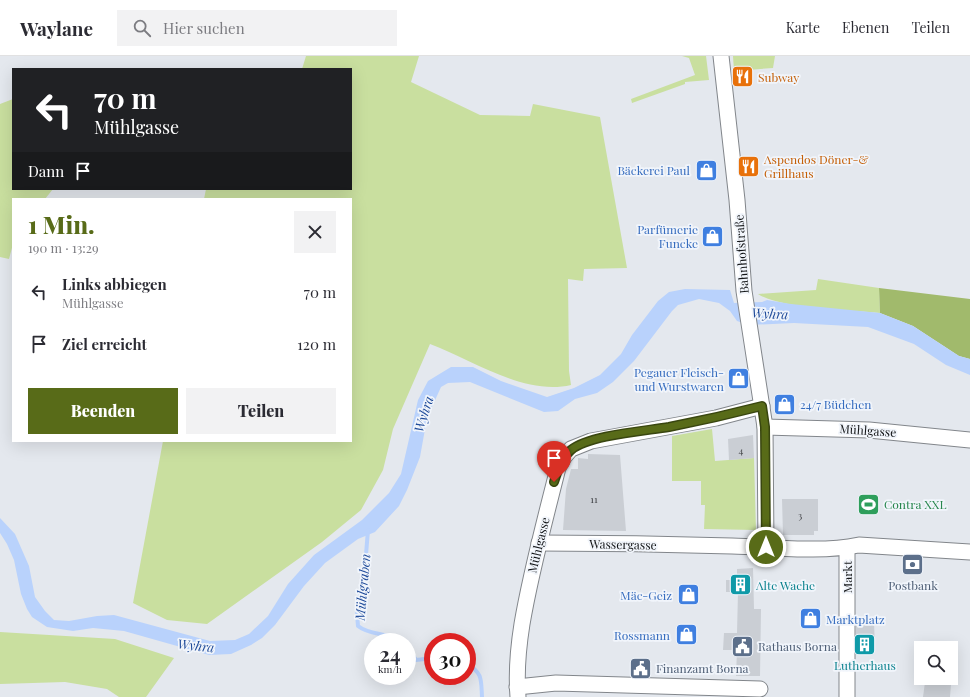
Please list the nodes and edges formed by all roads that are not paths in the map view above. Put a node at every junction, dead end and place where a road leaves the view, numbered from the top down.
1 (722, 63) edge
2 (762, 406) junction
3 (765, 427) junction
4 (970, 440) edge
5 (538, 543) junction
6 (708, 545) joint
7 (766, 547) junction
8 (847, 548) junction
9 (970, 552) edge
10 (760, 689) dead end
11 (518, 692) edge
12 (847, 697) edge

1 - 2 street, Bahnhofstraße
2 - 3 street, Bahnhofstraße
2 - 5 street, Mühlgasse
3 - 4 street, Mühlgasse
3 - 7 street, Bahnhofstraße
5 - 6 street, Wassergasse
5 - 11 street, Mühlgasse
6 - 7 street, Markt
7 - 8 street, Markt
8 - 9 street
8 - 12 street, Markt
10 - 11 street

